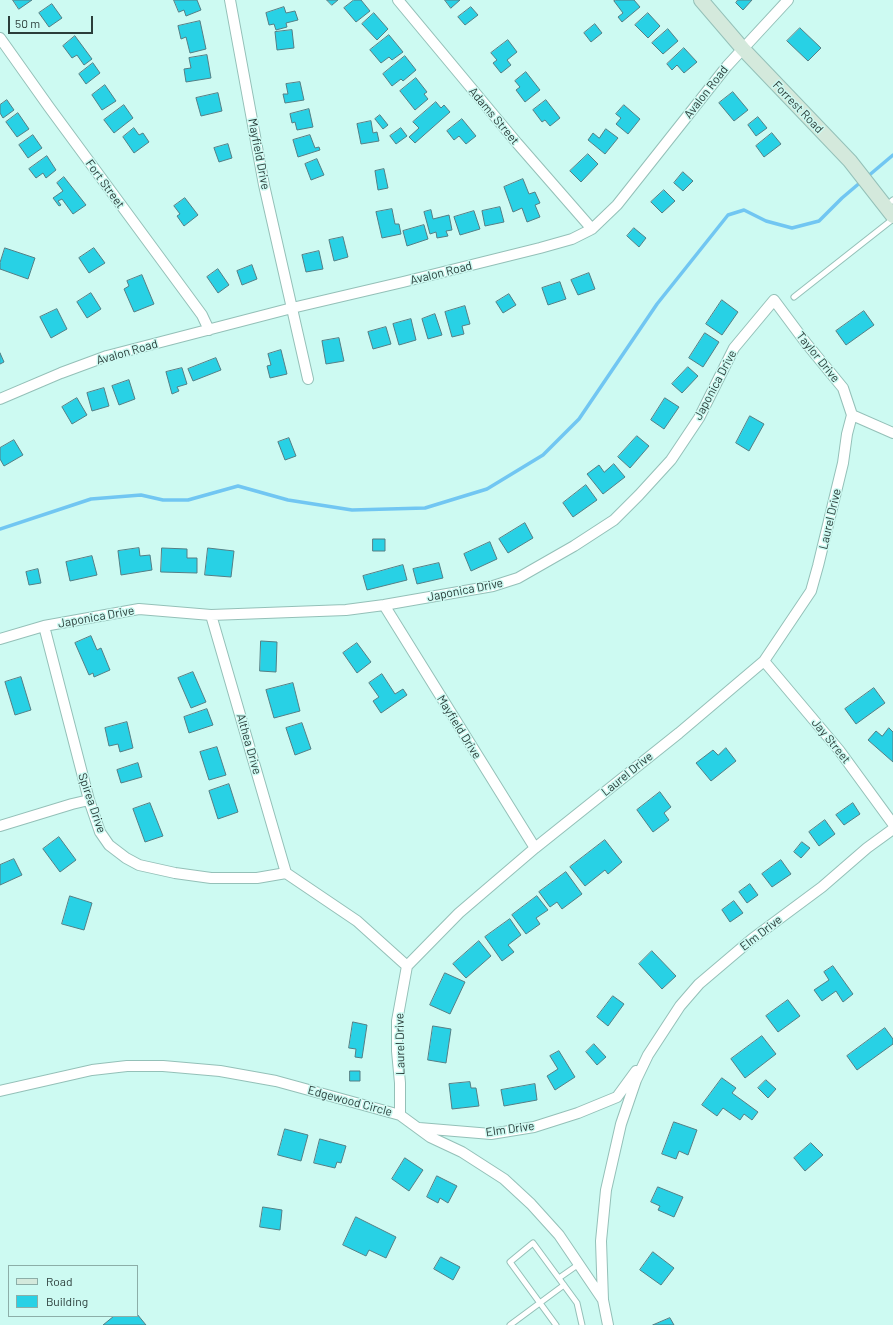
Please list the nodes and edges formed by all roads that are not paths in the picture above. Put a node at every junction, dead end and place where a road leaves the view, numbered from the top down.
1 (230, 0) edge
2 (398, 0) edge
3 (701, 0) edge
4 (788, 0) edge
5 (0, 38) edge
6 (743, 49) junction
7 (891, 210) edge
8 (592, 229) junction
9 (794, 297) dead end
10 (292, 308) junction
11 (792, 324) joint
12 (209, 330) junction
13 (308, 379) dead end
14 (0, 399) edge
15 (852, 415) junction
16 (893, 433) edge
17 (384, 605) junction
18 (211, 615) junction
19 (44, 626) junction
20 (0, 639) edge
21 (764, 661) junction
22 (89, 800) junction
23 (893, 824) edge
24 (0, 826) edge
25 (893, 829) edge
26 (535, 848) junction
27 (286, 873) junction
28 (407, 966) junction
29 (648, 1054) junction
30 (0, 1091) edge
31 (400, 1115) junction
32 (417, 1128) junction
33 (580, 1264) junction
34 (559, 1278) junction
35 (564, 1285) junction
36 (603, 1300) junction
37 (539, 1303) junction
38 (510, 1325) edge
39 (556, 1325) edge
40 (582, 1325) edge
41 (608, 1325) edge

1 - 10 street, Mayfield Drive
2 - 8 street, Adams Street
3 - 6 main road, Forrest Road
4 - 6 street, Avalon Road
5 - 12 street, Fort Street
6 - 7 main road, Forrest Road
6 - 8 street, Avalon Road
7 - 9 lane
8 - 10 street, Avalon Road
10 - 12 street, Avalon Road
10 - 13 street, Mayfield Drive
11 - 15 street, Taylor Drive
11 - 17 street, Japonica Drive
12 - 14 street, Avalon Road
15 - 16 street
15 - 21 street, Laurel Drive
17 - 18 street, Japonica Drive
17 - 26 street, Mayfield Drive
18 - 19 street, Japonica Drive
18 - 27 street, Althea Drive
19 - 20 street, Japonica Drive
19 - 22 street, Spirea Drive
21 - 23 street, Jay Street
21 - 26 street, Laurel Drive
22 - 24 street
22 - 27 street, Spirea Drive
25 - 29 street, Elm Drive
26 - 28 street, Laurel Drive
27 - 28 street
28 - 31 street, Laurel Drive
29 - 32 street, Elm Drive
29 - 36 street, Elm Drive
30 - 31 street, Edgewood Circle
31 - 32 street, Edgewood Circle
32 - 33 street, Edgewood Circle
33 - 34 lane
33 - 36 street, Edgewood Circle
34 - 35 lane
34 - 37 lane
35 - 37 lane
35 - 40 lane
36 - 41 street, Edgewood Circle
37 - 38 lane
37 - 39 lane

